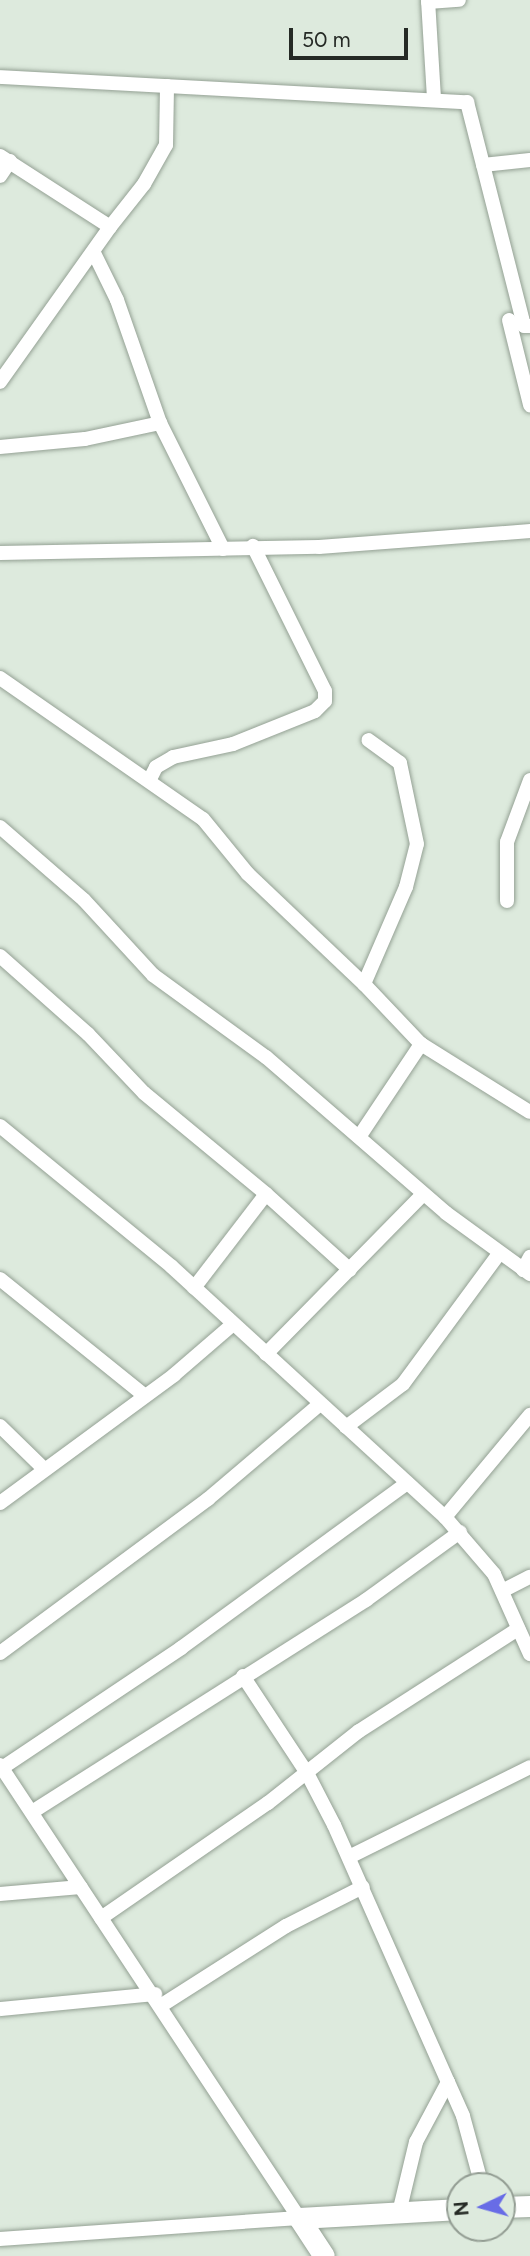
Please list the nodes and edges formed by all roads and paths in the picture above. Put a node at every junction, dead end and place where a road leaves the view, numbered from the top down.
1 (458, 0) edge
2 (428, 1) edge
3 (0, 77) edge
4 (167, 86) junction
5 (434, 99) junction
6 (5, 158) edge
7 (530, 160) edge
8 (483, 165) junction
9 (0, 176) edge
10 (110, 227) junction
11 (94, 253) junction
12 (509, 320) dead end
13 (530, 326) edge
14 (0, 382) edge
15 (530, 405) edge
16 (160, 423) junction
17 (0, 447) edge
18 (530, 531) edge
19 (253, 547) junction
20 (223, 548) junction
21 (0, 553) edge
22 (0, 678) edge
23 (368, 740) dead end
24 (150, 779) junction
25 (530, 780) edge
26 (0, 827) edge
27 (507, 901) dead end
28 (0, 956) edge
29 (364, 984) junction
30 (421, 1044) junction
31 (530, 1112) edge
32 (0, 1126) edge
33 (359, 1137) junction
34 (266, 1194) junction
35 (423, 1194) junction
36 (498, 1255) junction
37 (528, 1267) edge
38 (349, 1270) junction
39 (0, 1279) edge
40 (194, 1288) junction
41 (233, 1324) junction
42 (266, 1354) junction
43 (145, 1396) junction
44 (320, 1404) junction
45 (530, 1415) edge
46 (0, 1426) edge
47 (346, 1427) junction
48 (44, 1469) junction
49 (407, 1483) junction
50 (0, 1503) edge
51 (445, 1517) junction
52 (460, 1532) junction
53 (530, 1577) edge
54 (504, 1590) junction
55 (518, 1629) junction
56 (0, 1653) edge
57 (530, 1654) edge
58 (243, 1676) junction
59 (530, 1767) edge
60 (2, 1770) edge
61 (307, 1773) junction
62 (32, 1812) junction
63 (349, 1857) junction
64 (81, 1887) junction
65 (363, 1887) junction
66 (0, 1894) edge
67 (101, 1918) junction
68 (158, 1999) junction
69 (0, 2009) edge
70 (448, 2082) junction
71 (478, 2172) edge
72 (446, 2211) edge
73 (399, 2213) junction
74 (299, 2218) junction
75 (0, 2239) edge
76 (324, 2256) edge

1 - 2 street
2 - 5 street
3 - 4 street
4 - 5 street
4 - 10 street
5 - 8 street
6 - 9 street
6 - 10 street
7 - 8 street
8 - 13 street
10 - 11 street
11 - 14 street
11 - 16 street
12 - 15 street
16 - 17 street
16 - 20 street
18 - 19 street
19 - 20 street
19 - 24 street
20 - 21 street
22 - 24 street
23 - 29 street
24 - 29 street
25 - 27 street
26 - 33 street
28 - 34 street
29 - 30 street
30 - 31 street
30 - 33 street
32 - 40 street
33 - 35 street
34 - 38 street
34 - 40 street
35 - 36 street
35 - 38 street
36 - 37 street
36 - 47 street
38 - 42 street
39 - 43 street
40 - 41 street
41 - 42 street
41 - 43 street
42 - 44 street
43 - 48 street
44 - 47 street
44 - 56 street
45 - 51 street
46 - 48 street
47 - 49 street
48 - 50 street
49 - 51 street
49 - 60 street
51 - 52 street
52 - 54 street
52 - 58 street
53 - 54 street
54 - 55 street
55 - 57 street
55 - 61 street
58 - 61 street
58 - 62 street
59 - 63 street
60 - 62 street
61 - 63 street
61 - 67 street
62 - 64 street
63 - 65 street
64 - 66 street
64 - 67 street
65 - 68 street
65 - 70 street
67 - 68 street
68 - 69 street
68 - 74 street
70 - 71 street
70 - 73 street
72 - 73 street
73 - 74 street
74 - 75 street
74 - 76 street

